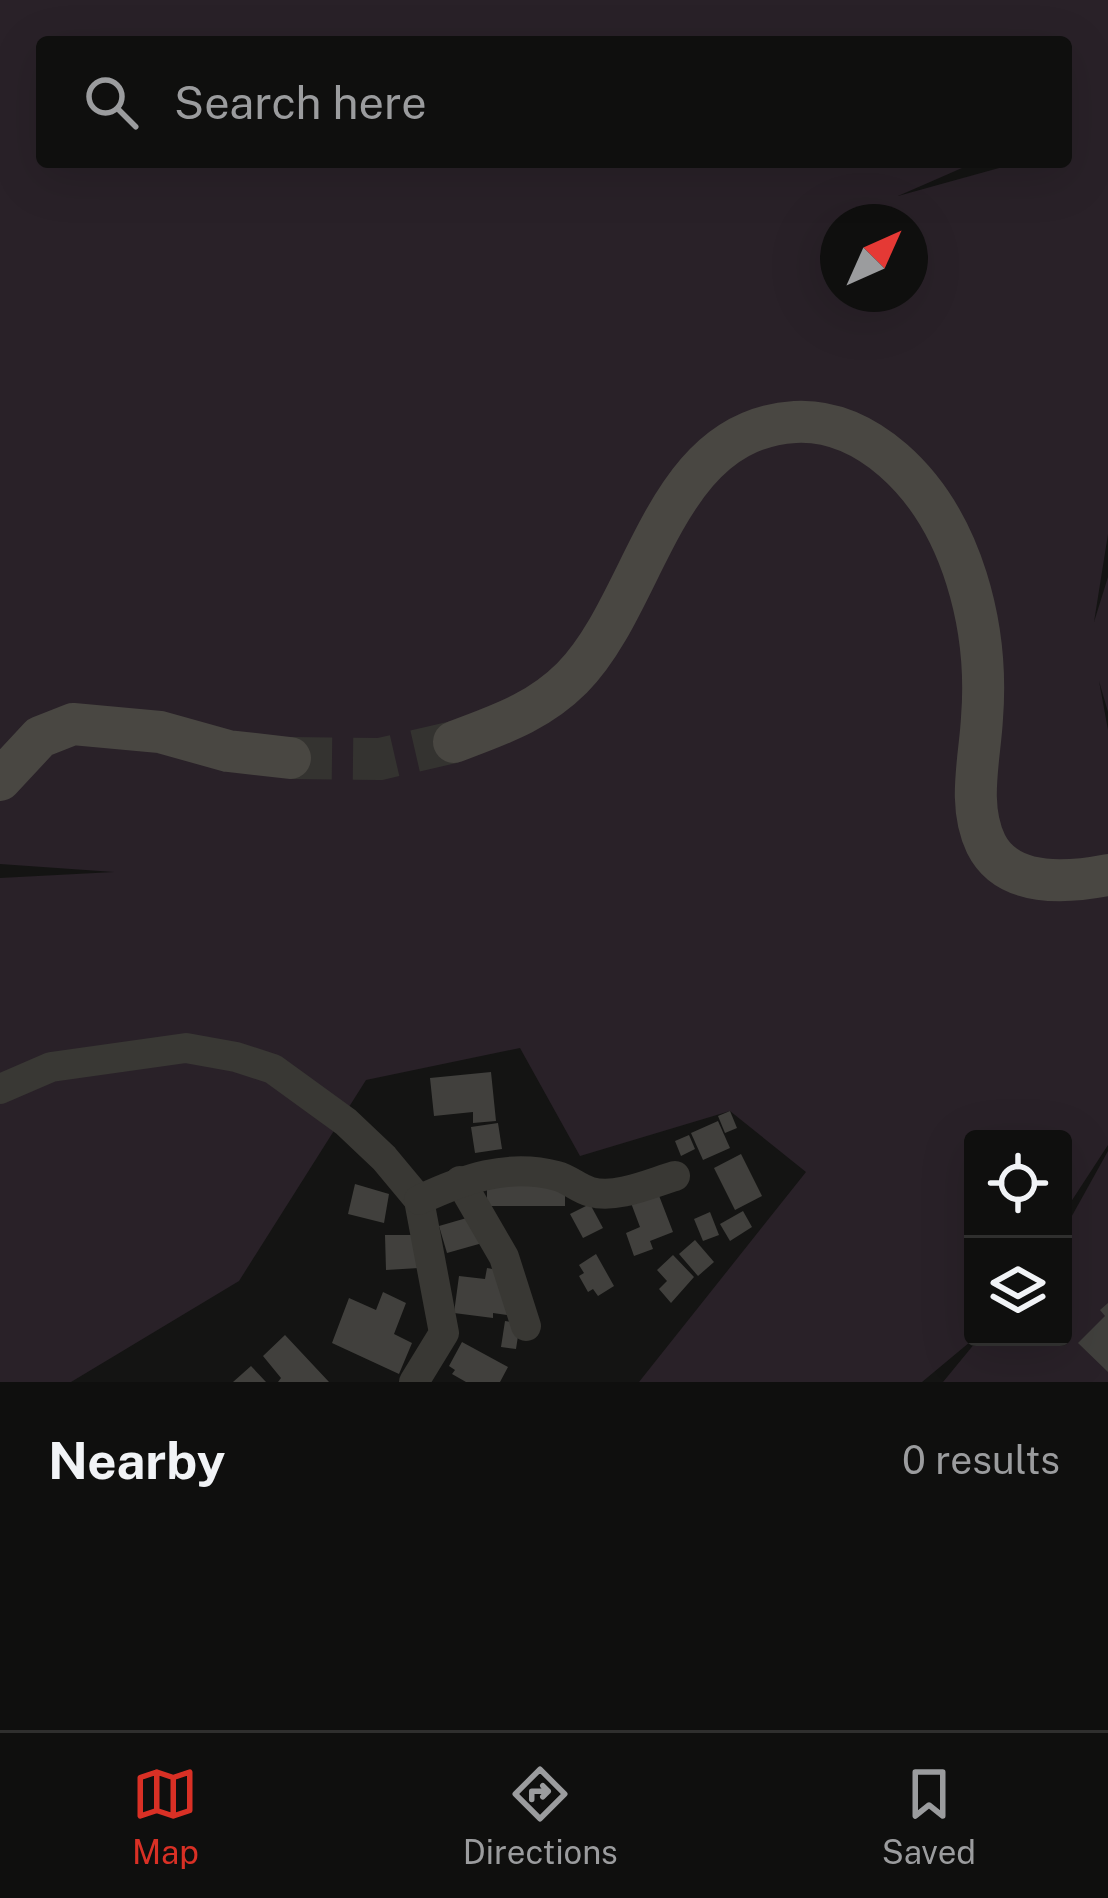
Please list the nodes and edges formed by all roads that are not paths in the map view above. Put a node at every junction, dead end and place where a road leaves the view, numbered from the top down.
1 (454, 742) tunnel mouth
2 (290, 758) tunnel mouth
3 (0, 780) edge
4 (1108, 874) edge
5 (0, 1089) edge
6 (675, 1176) dead end
7 (460, 1180) junction
8 (419, 1200) junction
9 (526, 1326) dead end
10 (414, 1382) edge

1 - 4 main road
2 - 3 main road
5 - 8 street
6 - 7 street
7 - 8 street
7 - 9 street
8 - 10 street

